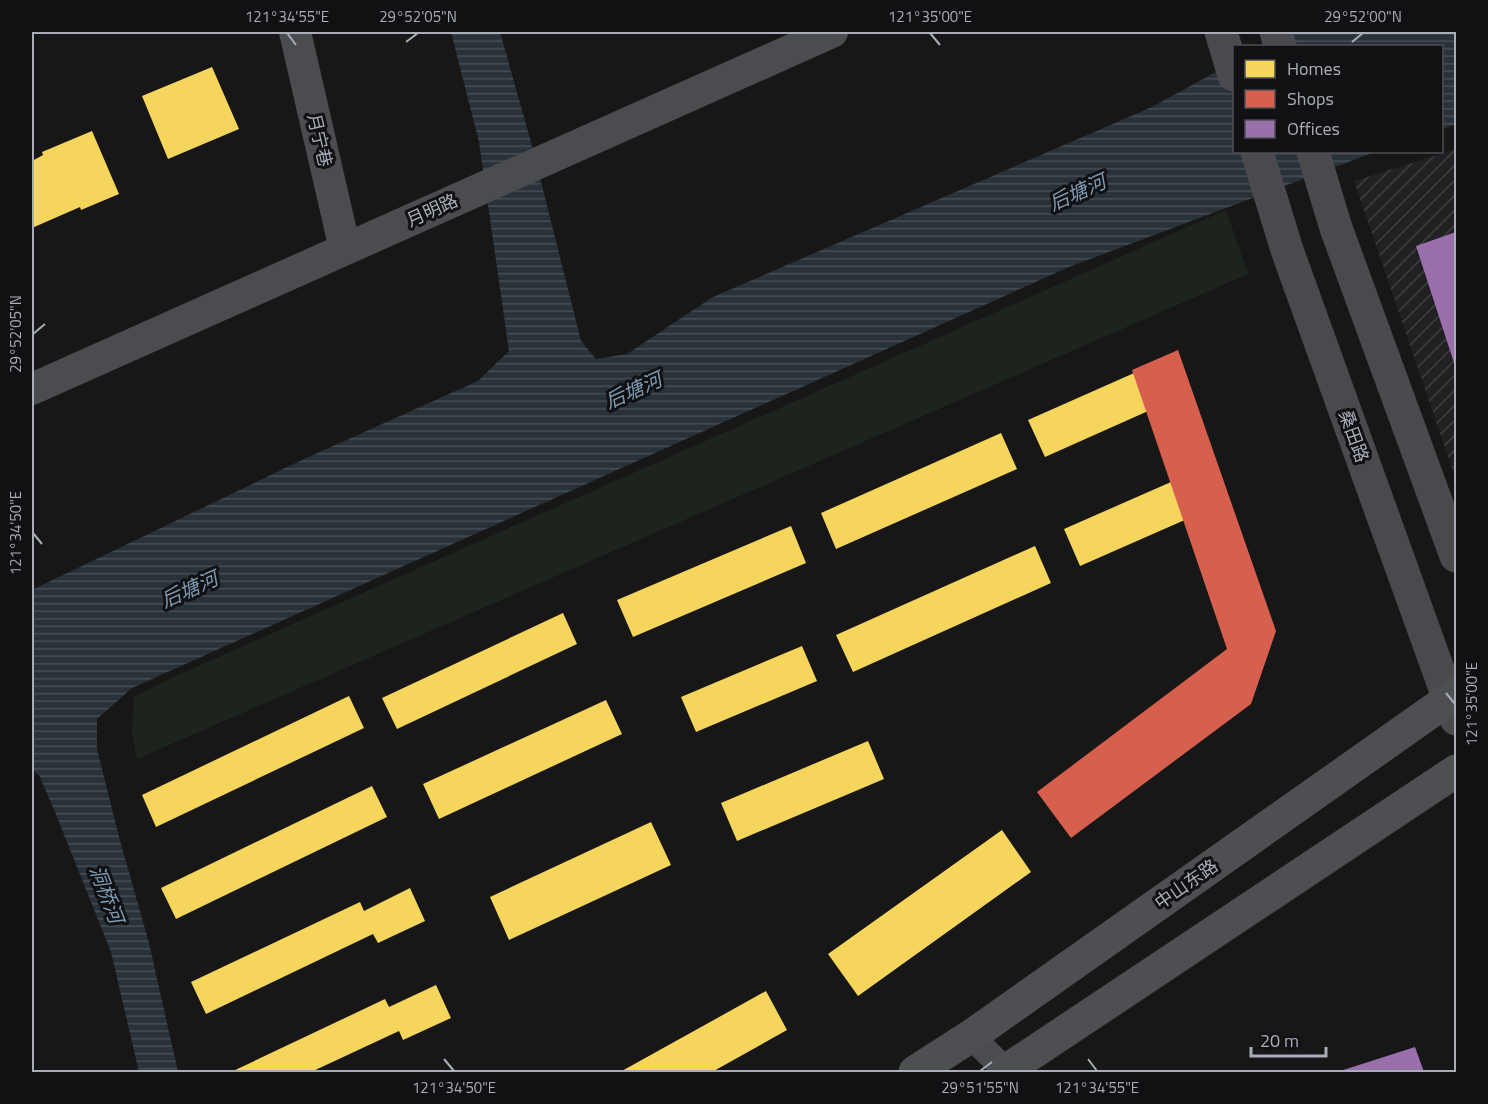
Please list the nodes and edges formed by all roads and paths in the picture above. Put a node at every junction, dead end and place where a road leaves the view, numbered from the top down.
1 (295, 32) edge
2 (832, 32) edge
3 (1221, 32) edge
4 (1233, 72) edge
5 (1257, 153) edge
6 (1313, 153) edge
7 (345, 249) junction
8 (32, 389) edge
9 (1456, 556) edge
10 (1454, 703) edge
11 (1456, 771) edge
12 (971, 1036) junction
13 (915, 1072) edge
14 (1006, 1072) edge

1 - 7 street, 月宁巷
2 - 7 street, 月明路
3 - 4 main road
5 - 10 main road, 桑田路
6 - 9 main road
7 - 8 street, 月明路
10 - 12 main road, 中山东路
11 - 14 main road
12 - 13 main road, 中山东路
12 - 14 street

